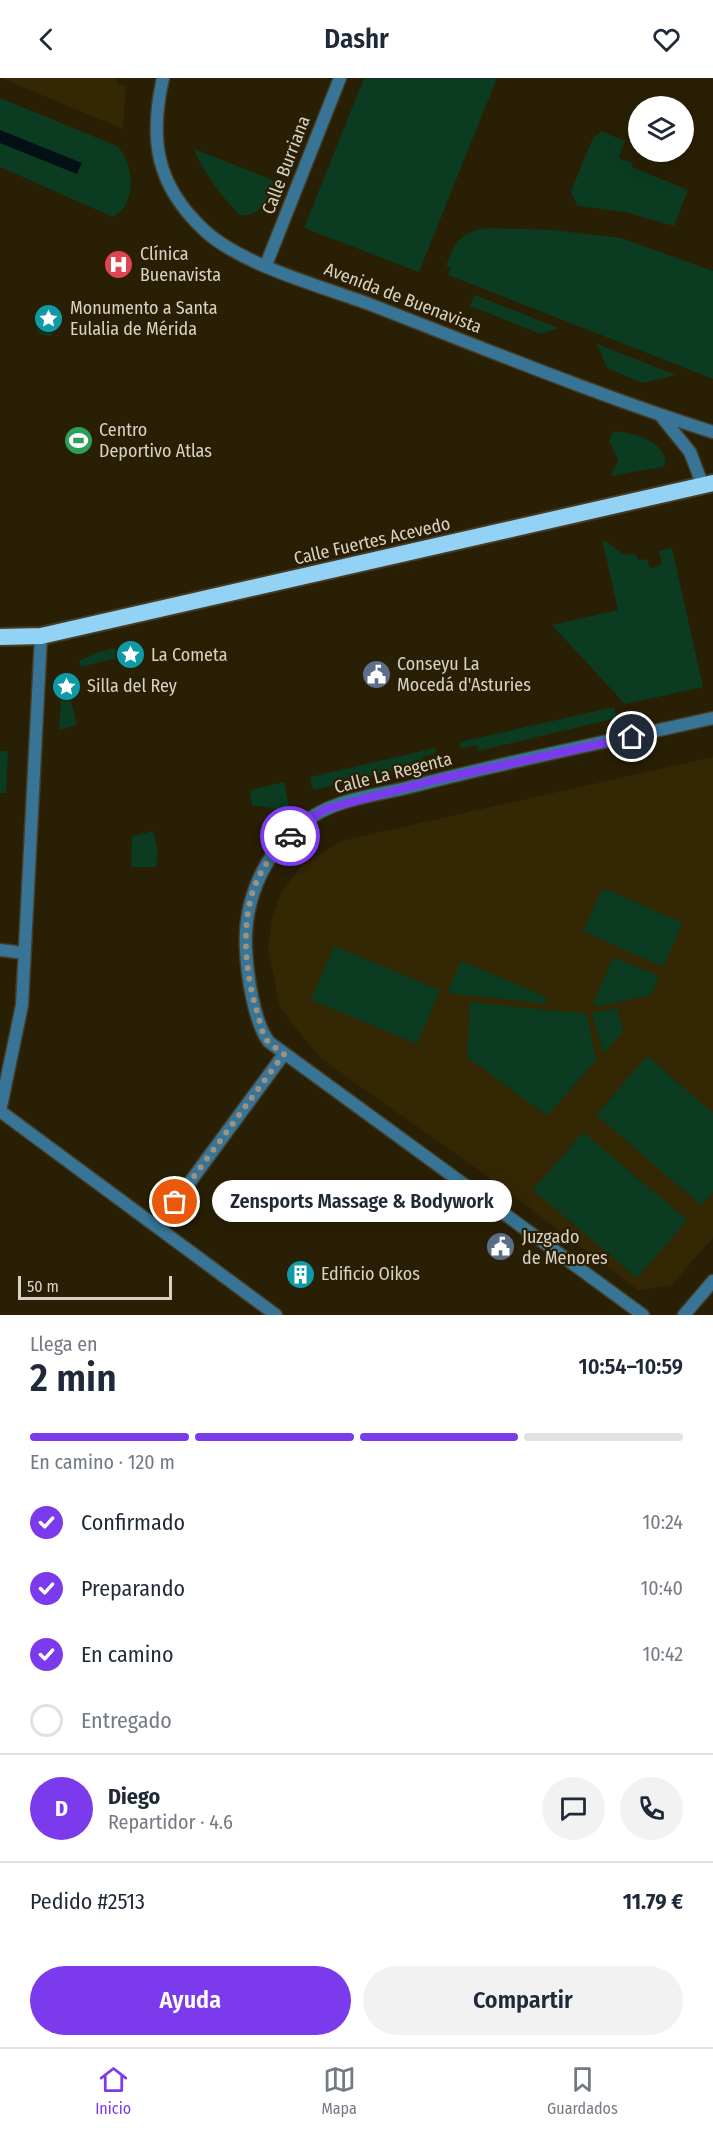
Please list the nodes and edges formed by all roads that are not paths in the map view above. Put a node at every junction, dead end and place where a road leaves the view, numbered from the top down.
1 (163, 78) edge
2 (340, 78) edge
3 (266, 265) junction
4 (660, 415) junction
5 (713, 432) edge
6 (708, 484) edge
7 (41, 636) junction
8 (0, 637) edge
9 (713, 718) edge
10 (0, 950) edge
11 (24, 953) junction
12 (284, 1054) junction
13 (0, 1111) edge
14 (157, 1227) junction
15 (713, 1281) edge
16 (276, 1315) edge
17 (644, 1315) edge
18 (684, 1315) edge

1 - 3 street, Avenida de Buenavista
2 - 3 street, Calle Burriana
3 - 4 street, Avenida de Buenavista
4 - 5 street, Avenida de Buenavista
4 - 6 street
6 - 7 highway, Calle Fuertes Acevedo
7 - 8 highway, Calle Fuertes Acevedo
7 - 11 street
9 - 12 street, Calle La Regenta
10 - 11 street
11 - 13 street
12 - 14 street
12 - 17 street, Calle La Regenta
13 - 14 street
14 - 16 street
15 - 18 street

